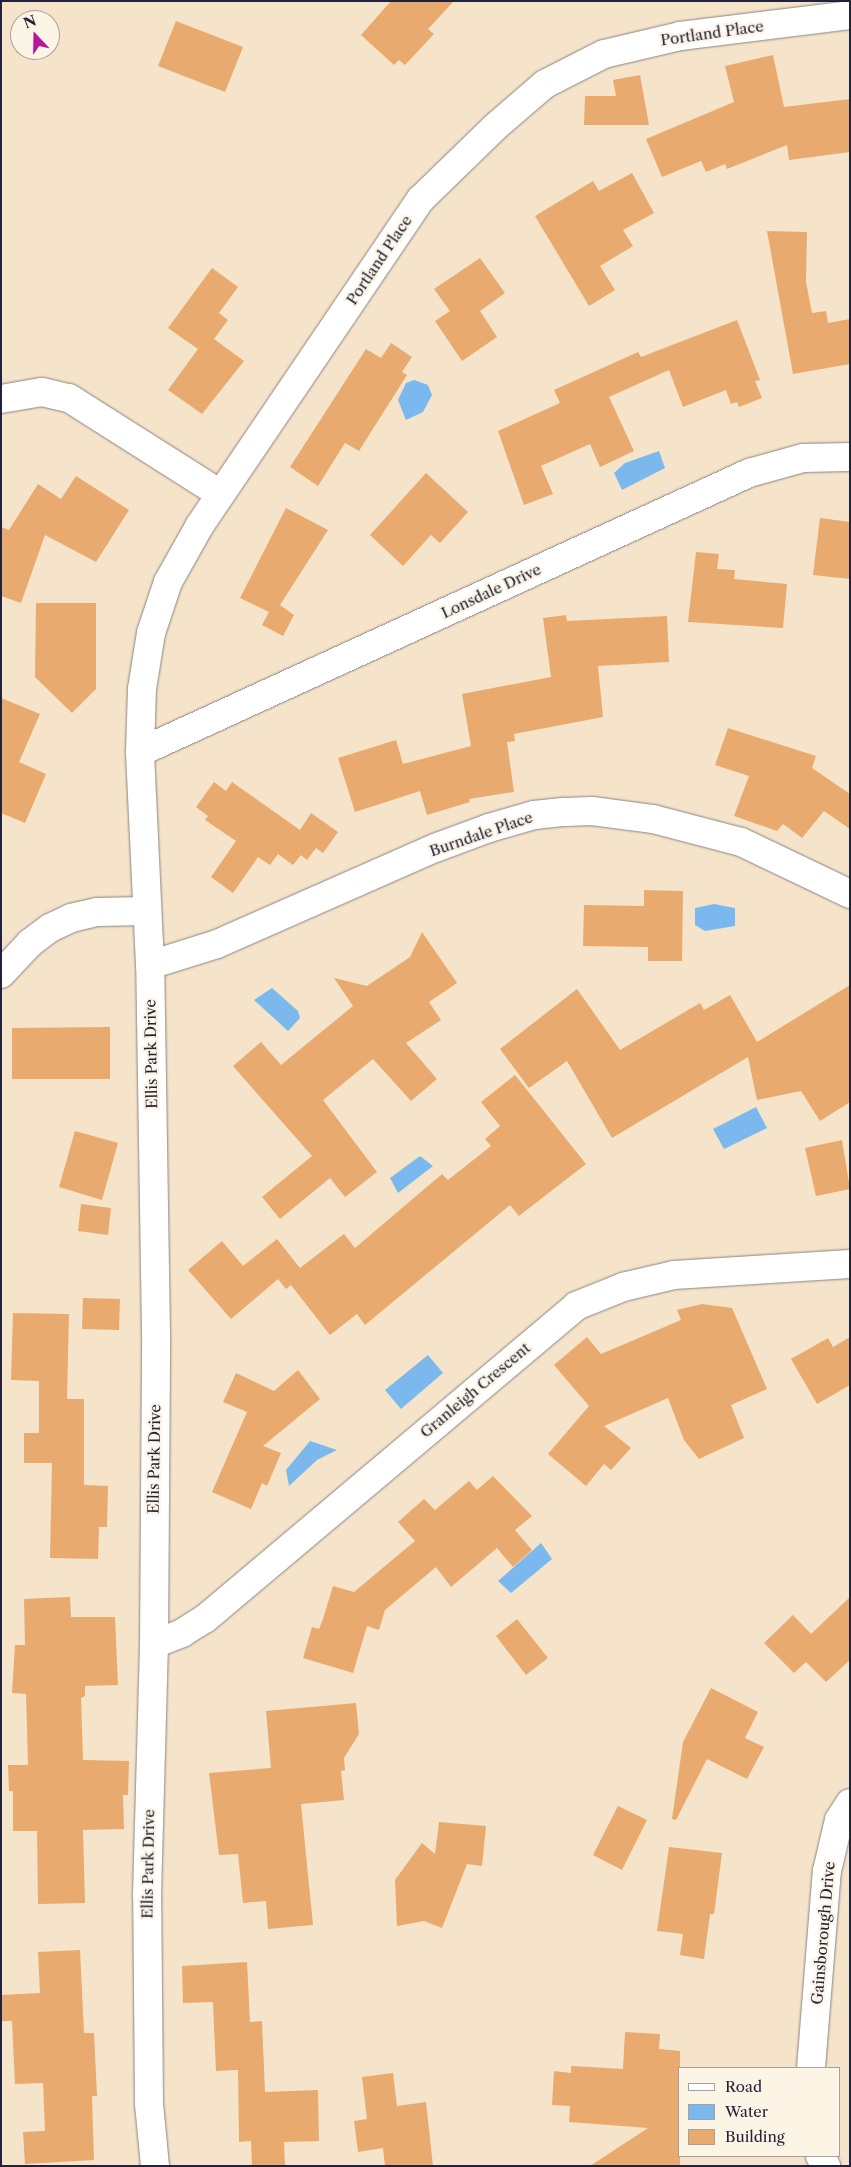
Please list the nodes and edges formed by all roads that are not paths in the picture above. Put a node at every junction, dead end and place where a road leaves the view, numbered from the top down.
1 (850, 15) edge
2 (1, 399) edge
3 (850, 457) edge
4 (220, 494) junction
5 (140, 752) junction
6 (850, 894) edge
7 (147, 911) junction
8 (150, 965) junction
9 (1, 974) edge
10 (850, 1264) edge
11 (154, 1644) junction
12 (850, 1803) edge
13 (811, 2067) edge
14 (155, 2166) edge

1 - 4 street, Portland Place
2 - 4 street
3 - 5 street, Lonsdale Drive
4 - 5 street, Portland Place
5 - 7 street, Ellis Park Drive
6 - 8 street, Burndale Place
7 - 8 street, Ellis Park Drive
7 - 9 street
8 - 11 street, Ellis Park Drive
10 - 11 street, Granleigh Crescent
11 - 14 street, Ellis Park Drive
12 - 13 street, Gainsborough Drive

